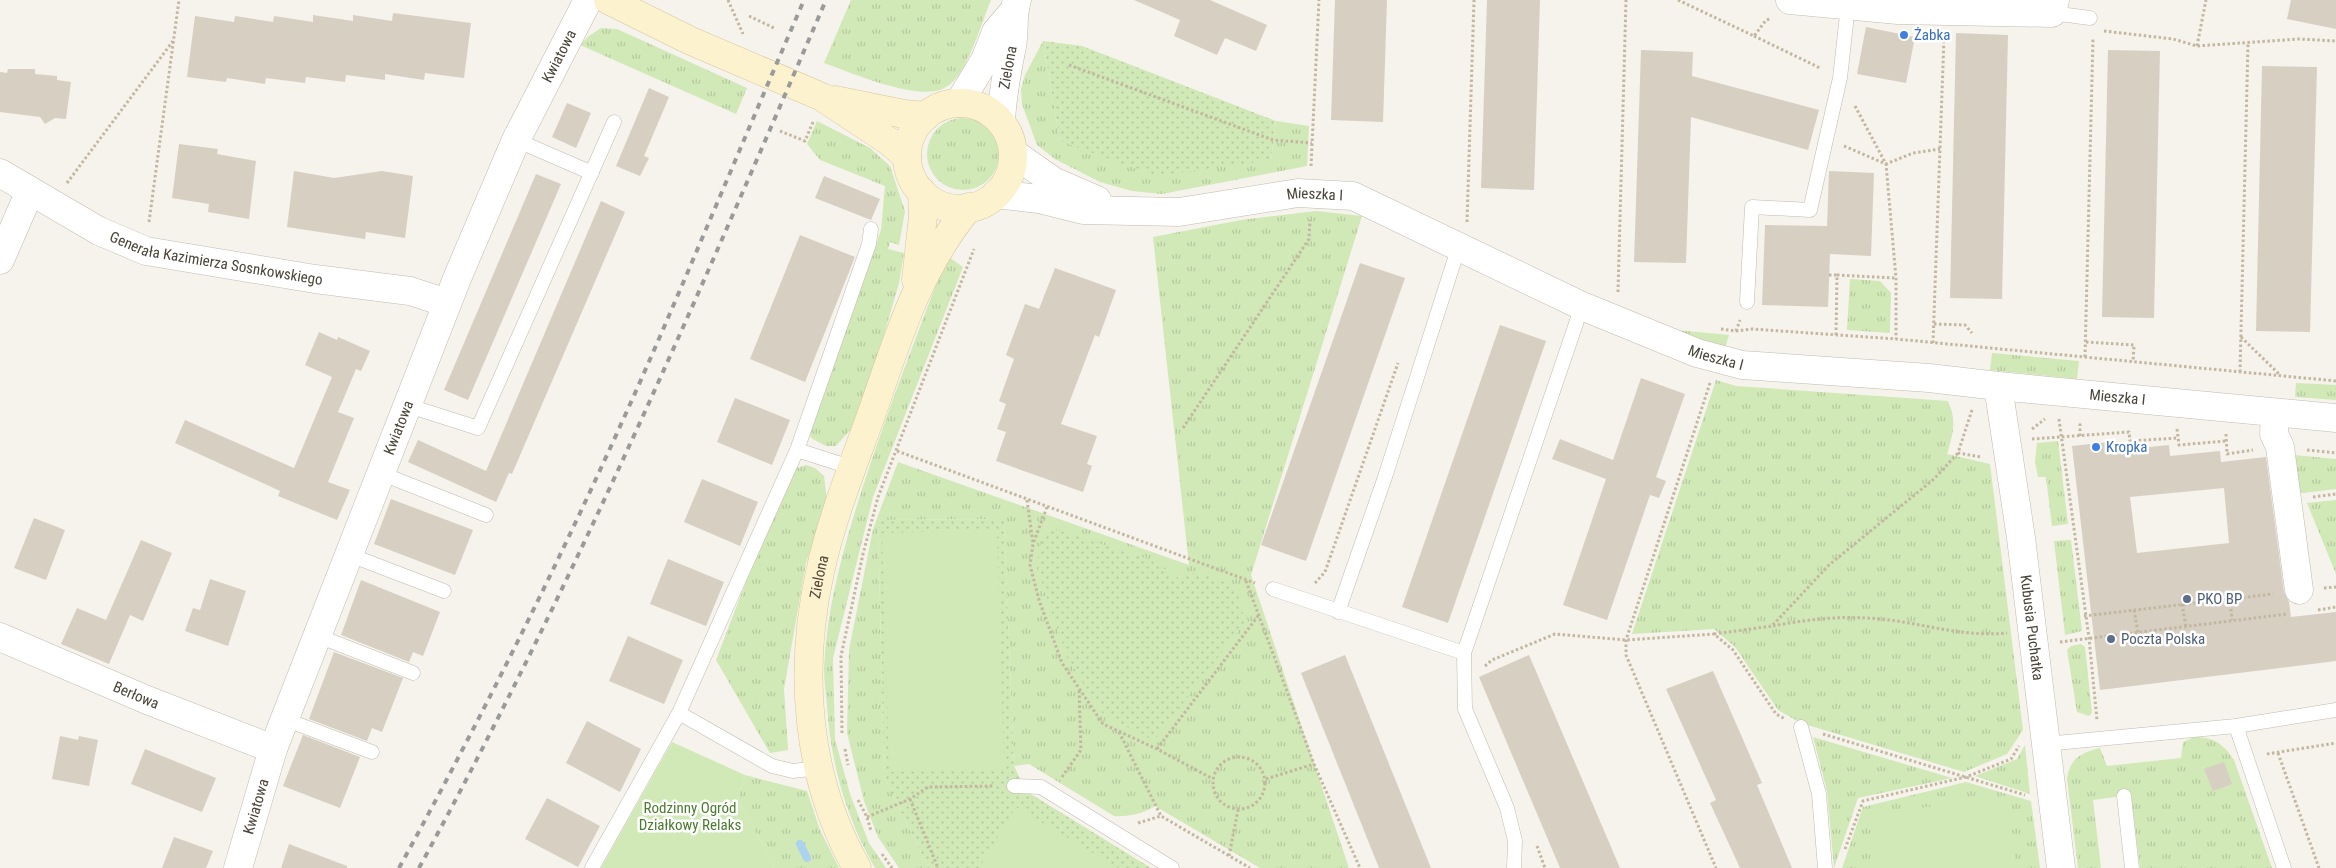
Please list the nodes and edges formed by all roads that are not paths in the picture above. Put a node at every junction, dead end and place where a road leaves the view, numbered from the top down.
1 (588, 0) edge
2 (608, 0) edge
3 (1790, 0) edge
4 (1015, 6) edge
5 (1848, 6) junction
6 (2053, 7) edge
7 (2090, 18) road end
8 (960, 103) junction
9 (819, 106) junction
10 (926, 116) junction
11 (614, 122) dead end
12 (1001, 122) junction
13 (516, 140) junction
14 (1013, 153) junction
15 (907, 157) junction
16 (0, 173) edge
17 (592, 173) junction
18 (30, 191) junction
19 (922, 192) junction
20 (996, 194) junction
21 (969, 207) junction
22 (1127, 210) junction
23 (871, 229) dead end
24 (1463, 238) junction
25 (0, 260) edge
26 (915, 293) junction
27 (1747, 302) dead end
28 (447, 303) junction
29 (1582, 306) junction
30 (1998, 386) junction
31 (406, 405) junction
32 (2275, 413) junction
33 (2336, 418) edge
34 (797, 450) junction
35 (853, 468) junction
36 (380, 473) junction
37 (486, 515) dead end
38 (350, 555) junction
39 (1272, 589) dead end
40 (444, 590) dead end
41 (2300, 605) road end
42 (1338, 612) junction
43 (318, 636) junction
44 (0, 637) edge
45 (1464, 653) junction
46 (413, 673) dead end
47 (2336, 710) edge
48 (679, 713) junction
49 (284, 719) junction
50 (2236, 726) junction
51 (1800, 727) road end
52 (2034, 741) junction
53 (273, 749) junction
54 (372, 752) dead end
55 (818, 768) junction
56 (1014, 786) dead end
57 (2124, 796) dead end
58 (238, 868) edge
59 (592, 868) edge
60 (857, 868) edge
61 (1172, 868) edge
62 (1514, 868) edge
63 (1825, 868) edge
64 (2061, 868) edge
65 (2132, 868) edge
66 (2284, 868) edge

1 - 13 street, Kwiatowa
2 - 9 main road
3 - 5 street
4 - 8 street, Zielona
4 - 12 street, Zielona
5 - 6 street
5 - 27 lane
6 - 7 lane
8 - 10 main road
8 - 12 main road
9 - 10 main road
9 - 15 main road
10 - 15 main road
11 - 17 lane
12 - 14 main road
13 - 17 lane
13 - 28 street, Kwiatowa
14 - 20 main road
14 - 22 street, Mieszka I
15 - 19 main road
16 - 18 street, Generała Kazimierza Sosnkowskiego
17 - 31 lane
18 - 25 street
18 - 28 street, Generała Kazimierza Sosnkowskiego
19 - 21 main road
19 - 26 main road, Zielona
20 - 21 main road
20 - 22 street, Mieszka I
21 - 26 main road, Zielona
22 - 24 street, Mieszka I
23 - 34 lane
24 - 29 street, Mieszka I
24 - 42 lane
26 - 35 main road, Zielona
28 - 31 street, Kwiatowa
29 - 30 street, Mieszka I
29 - 45 lane
30 - 32 street, Mieszka I
30 - 52 street, Kubusia Puchatka
31 - 36 street, Kwiatowa
32 - 33 street, Mieszka I
32 - 41 street
34 - 35 lane
34 - 48 lane
35 - 55 main road, Zielona
36 - 37 lane
36 - 38 street, Kwiatowa
38 - 40 lane
38 - 43 street, Kwiatowa
39 - 42 lane
42 - 45 lane
43 - 46 lane
43 - 49 street, Kwiatowa
44 - 53 street, Berłowa
45 - 62 lane
47 - 50 lane
48 - 55 lane
48 - 59 lane
49 - 53 street, Kwiatowa
49 - 54 lane
50 - 52 lane
50 - 66 lane
51 - 63 lane
52 - 64 street, Kubusia Puchatka
53 - 58 street, Kwiatowa
55 - 60 main road, Zielona
56 - 61 lane
57 - 65 lane

